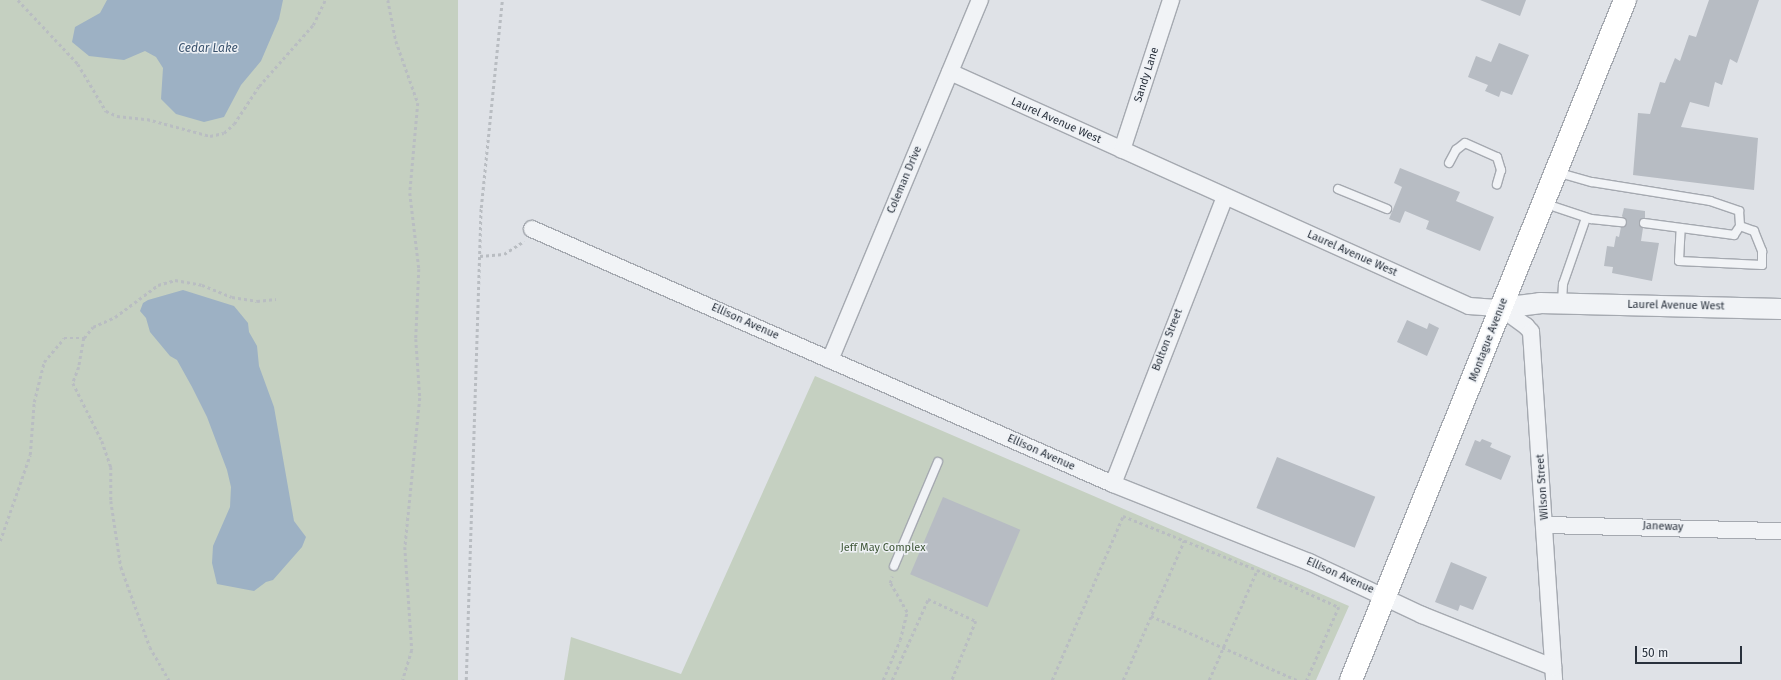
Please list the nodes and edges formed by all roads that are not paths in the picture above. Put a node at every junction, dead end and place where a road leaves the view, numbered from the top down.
1 (980, 0) edge
2 (1171, 0) edge
3 (1625, 0) edge
4 (950, 72) junction
5 (1122, 150) junction
6 (1449, 163) dead end
7 (1555, 172) junction
8 (1497, 184) dead end
9 (1338, 189) dead end
10 (1225, 197) junction
11 (1542, 203) junction
12 (1387, 209) dead end
13 (1586, 218) junction
14 (1622, 222) dead end
15 (1644, 224) dead end
16 (1740, 226) junction
17 (1681, 228) junction
18 (532, 229) road end
19 (1562, 304) junction
20 (1501, 308) junction
21 (1781, 309) edge
22 (830, 360) junction
23 (938, 462) dead end
24 (1113, 484) junction
25 (1546, 525) junction
26 (1781, 531) edge
27 (894, 566) road end
28 (1385, 597) junction
29 (1553, 674) edge
30 (1351, 680) edge

1 - 4 street, Coleman Drive
2 - 5 street, Sandy Lane
3 - 7 main road, Montague Avenue
4 - 5 street, Laurel Avenue West
4 - 22 street, Coleman Drive
5 - 10 street, Laurel Avenue West
6 - 8 lane
7 - 11 main road, Montague Avenue
7 - 16 lane
9 - 12 lane
10 - 20 street, Laurel Avenue West
10 - 24 street, Bolton Street
11 - 13 lane
11 - 20 main road, Montague Avenue
13 - 14 lane
13 - 19 lane
15 - 17 lane
16 - 17 lane
16 - 17 lane
18 - 22 street, Ellison Avenue
19 - 20 street, Laurel Avenue West
19 - 21 street, Laurel Avenue West
20 - 25 street, Wilson Street
20 - 28 main road, Montague Avenue
22 - 24 street, Ellison Avenue
23 - 27 lane
24 - 28 street, Ellison Avenue
25 - 26 street, Janeway
25 - 29 street, Wilson Street
28 - 29 street, Ellison Avenue
28 - 30 main road, Montague Avenue

